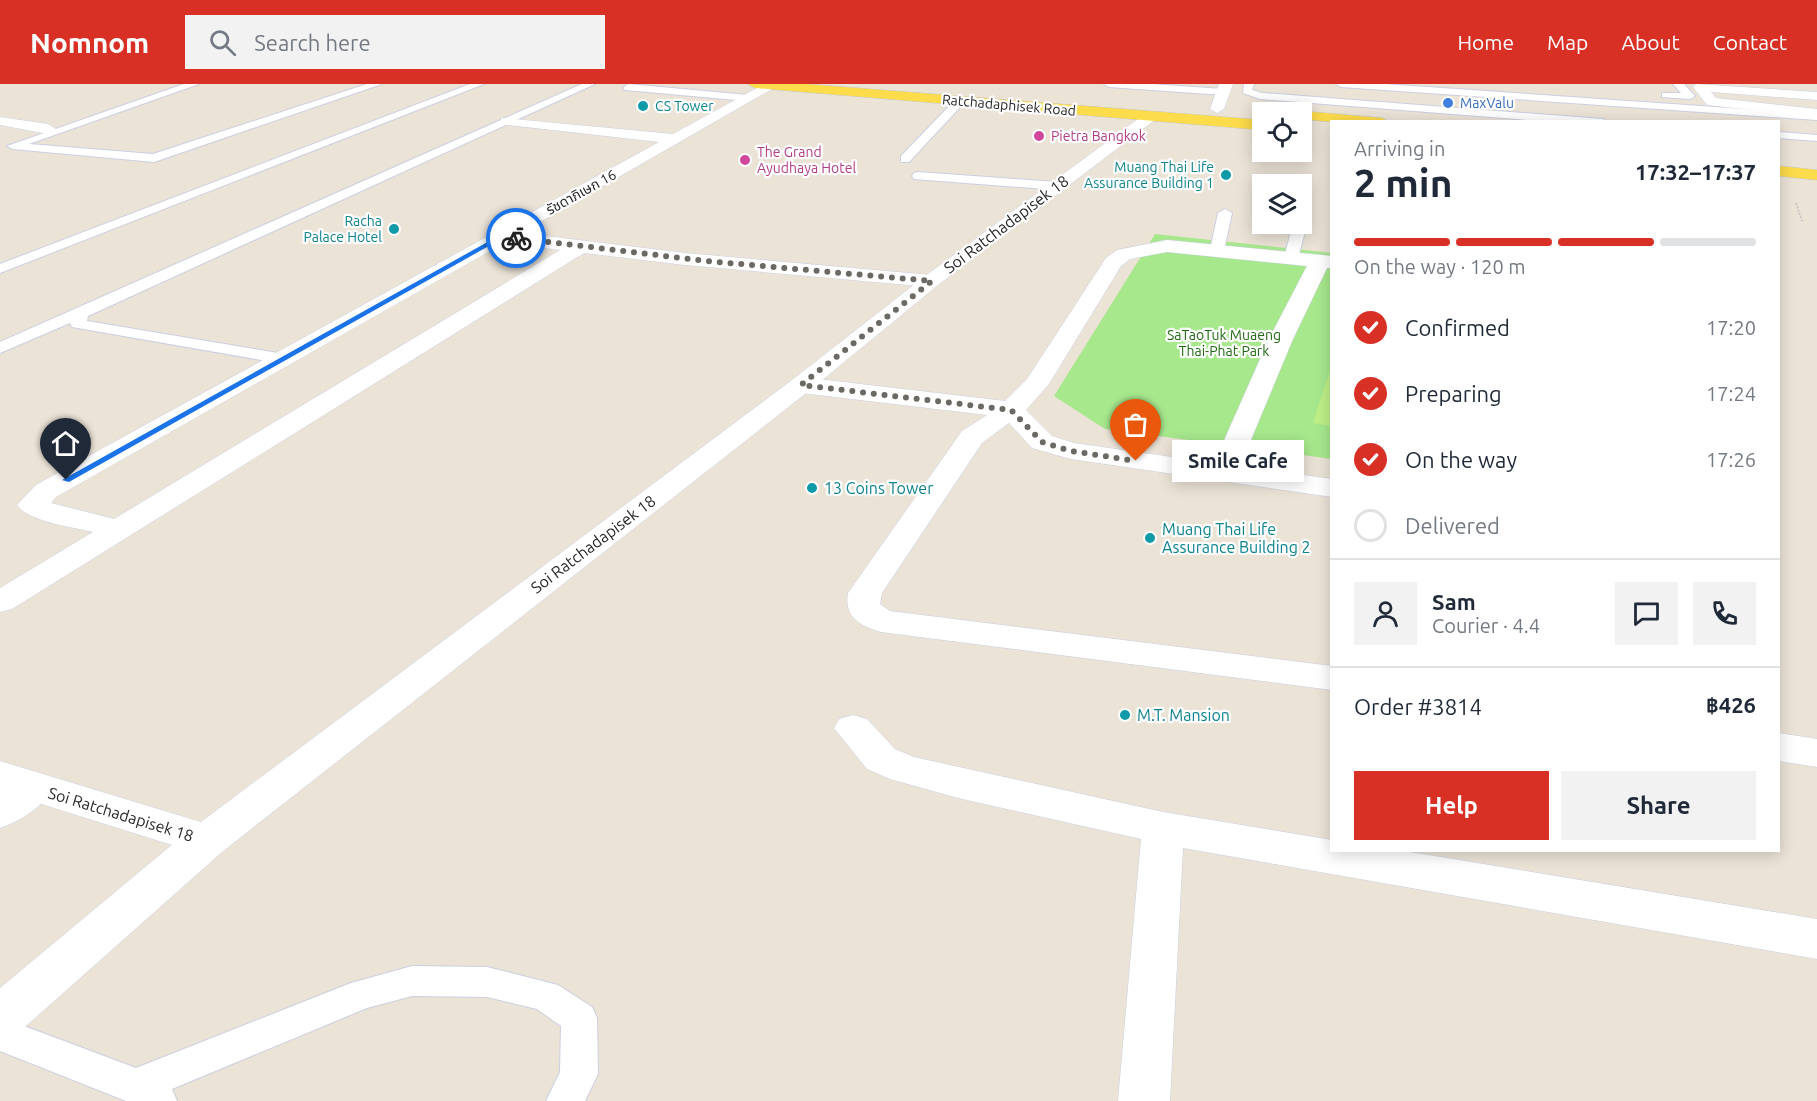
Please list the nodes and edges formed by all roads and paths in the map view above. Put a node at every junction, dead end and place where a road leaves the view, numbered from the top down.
1 (194, 84) edge
2 (376, 84) edge
3 (479, 84) edge
4 (590, 84) edge
5 (635, 84) edge
6 (910, 84) edge
7 (1109, 84) edge
8 (1249, 84) edge
9 (1341, 84) edge
10 (1495, 84) edge
11 (1678, 84) edge
12 (1511, 85) edge
13 (1204, 87) edge
14 (1224, 88) edge
15 (1559, 88) dead end
16 (758, 89) edge
17 (1357, 94) edge
18 (1643, 94) dead end
19 (1654, 94) dead end
20 (1817, 96) edge
21 (960, 101) junction
22 (1388, 105) junction
23 (1217, 108) junction
24 (1252, 111) edge
25 (1817, 115) edge
26 (1151, 116) junction
27 (1312, 116) edge
28 (1359, 120) edge
29 (1389, 120) edge
30 (1578, 120) edge
31 (0, 121) edge
32 (507, 121) junction
33 (1252, 124) edge
34 (48, 129) dead end
35 (1312, 129) edge
36 (1330, 131) edge
37 (1780, 135) edge
38 (1817, 138) edge
39 (677, 139) junction
40 (1780, 149) edge
41 (1817, 152) edge
42 (1780, 158) edge
43 (905, 159) dead end
44 (1817, 161) edge
45 (1780, 164) edge
46 (1817, 167) edge
47 (1780, 171) edge
48 (1817, 175) edge
49 (918, 176) dead end
50 (1057, 186) junction
51 (1225, 213) dead end
52 (1297, 234) edge
53 (502, 237) junction
54 (579, 247) junction
55 (1217, 250) junction
56 (1291, 258) junction
57 (1326, 262) edge
58 (0, 269) edge
59 (932, 281) junction
60 (80, 313) junction
61 (0, 348) edge
62 (284, 359) junction
63 (801, 385) junction
64 (1011, 410) junction
65 (1223, 474) junction
66 (1330, 488) edge
67 (119, 529) junction
68 (0, 602) edge
69 (1330, 678) edge
70 (853, 728) dead end
71 (1780, 747) edge
72 (1817, 753) edge
73 (17, 781) edge
74 (0, 812) edge
75 (1163, 828) junction
76 (207, 840) junction
77 (1817, 939) edge
78 (0, 1018) edge
79 (0, 1034) edge
80 (147, 1093) edge
81 (565, 1101) edge
82 (1144, 1101) edge

1 - 2 lane
3 - 58 lane
4 - 32 lane
5 - 16 lane
6 - 23 main road, Ratchadaphisek Road
7 - 13 lane
8 - 17 lane
9 - 17 lane
10 - 12 lane
11 - 19 lane
13 - 14 lane
14 - 23 street
15 - 18 lane
16 - 21 main road, Ratchadaphisek Road
16 - 39 street, รัชดาภิเษก 16
17 - 22 lane
17 - 25 lane
20 - 25 street
21 - 26 main road, Ratchadaphisek Road
21 - 43 lane
22 - 29 lane
22 - 30 lane
23 - 24 main road, Ratchadaphisek Road
26 - 33 main road, Ratchadaphisek Road
26 - 50 street, Soi Ratchadapisek 18
27 - 28 main road
31 - 34 street
32 - 39 street
32 - 60 lane
35 - 36 main road
37 - 38 lane
39 - 53 street, รัชดาภิเษก 16
40 - 41 main road
42 - 44 main road
45 - 46 main road
47 - 48 main road
49 - 50 lane
50 - 59 street, Soi Ratchadapisek 18
51 - 55 lane
52 - 56 lane
53 - 54 street
53 - 62 street, รัชดาภิเษก 16
54 - 59 street
54 - 67 street
55 - 56 street
55 - 64 street
56 - 57 street
57 - 65 street
59 - 63 street, Soi Ratchadapisek 18
60 - 61 lane
60 - 62 lane
62 - 67 street, รัชดาภิเษก 16
63 - 64 street
63 - 76 street, Soi Ratchadapisek 18
64 - 65 street
64 - 69 street
65 - 66 street
67 - 68 street
70 - 75 street
71 - 72 street
73 - 74 street
73 - 76 street, Soi Ratchadapisek 18
75 - 77 street
75 - 82 street
76 - 78 street
79 - 80 lane
80 - 81 lane

